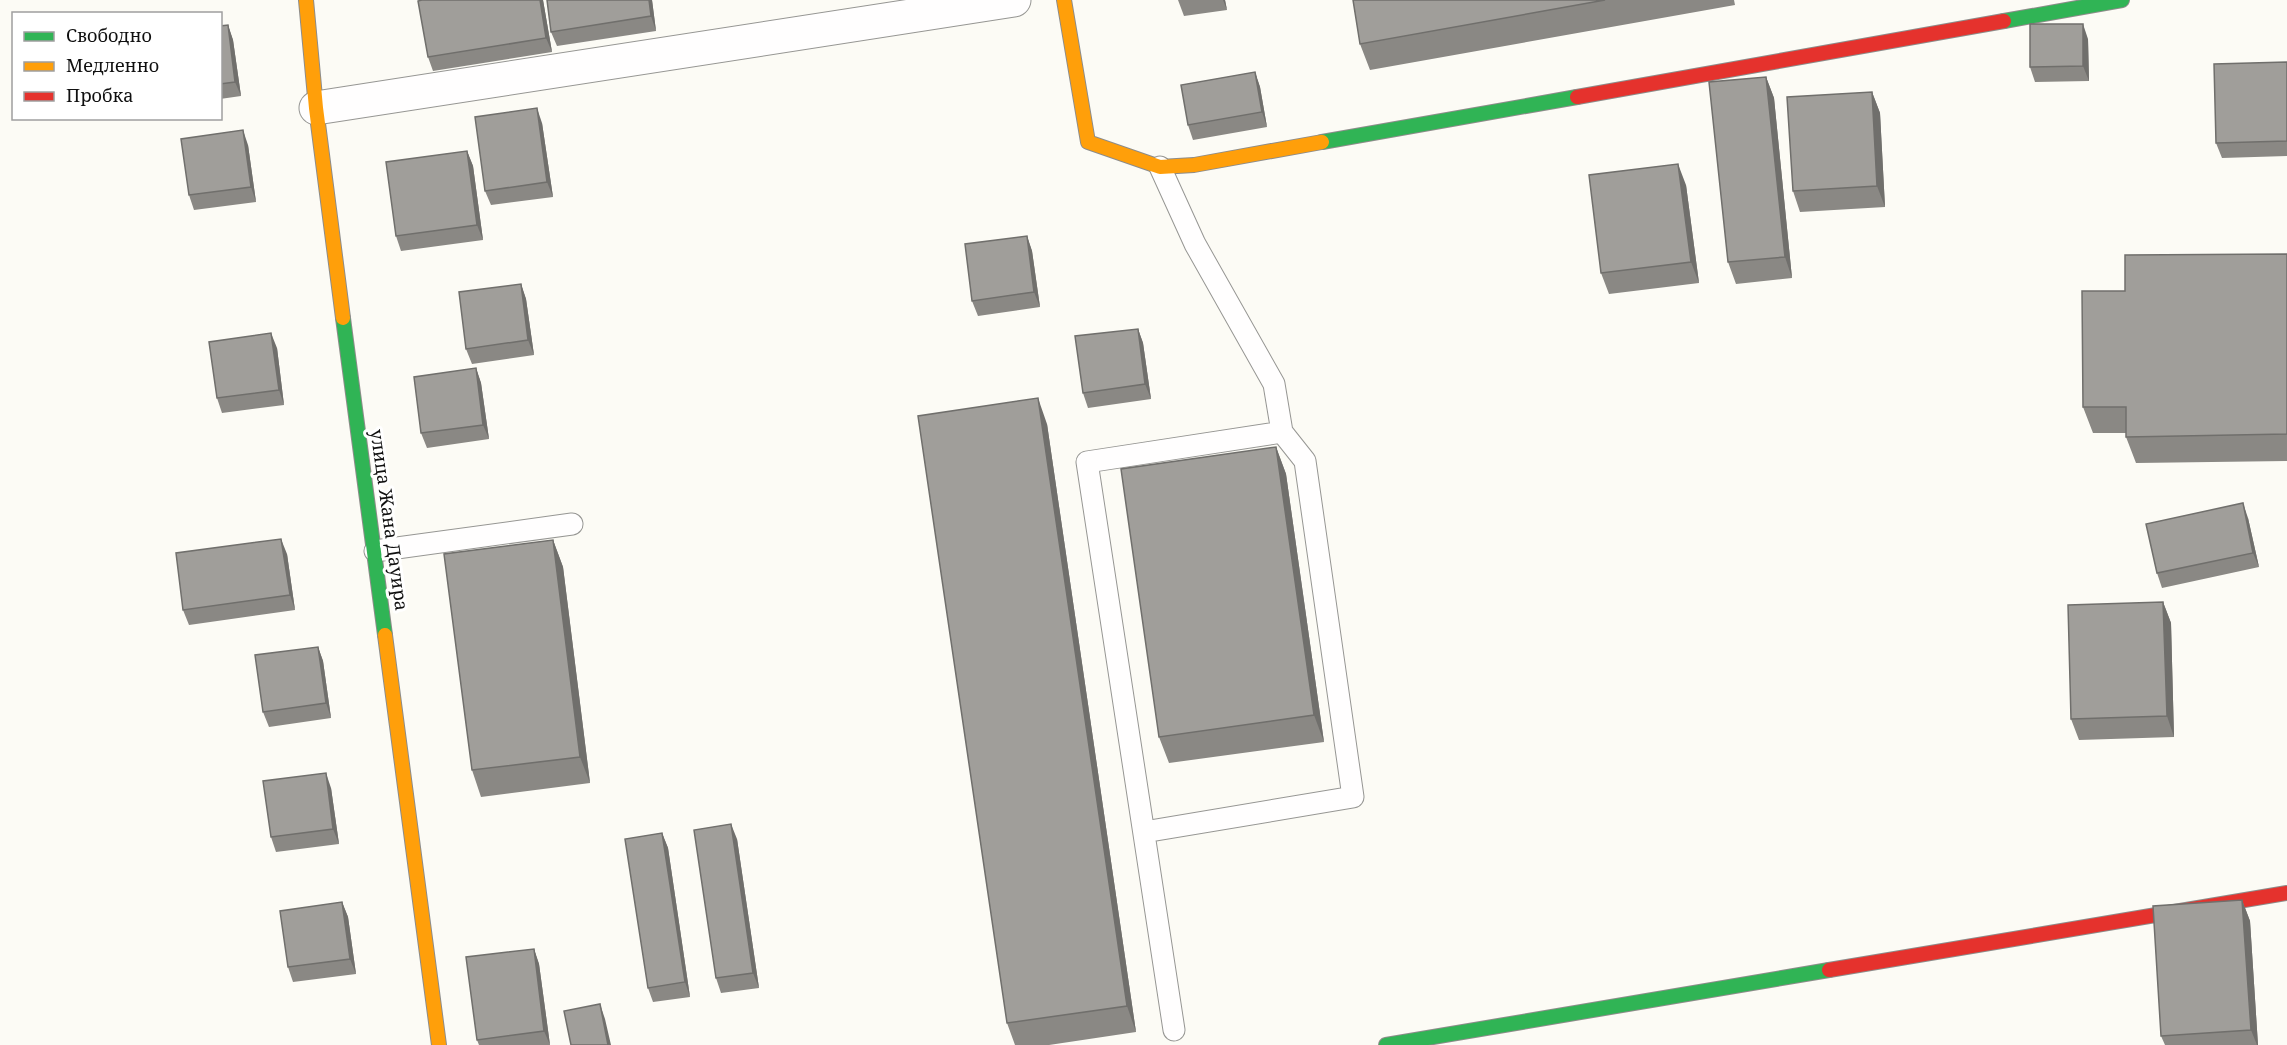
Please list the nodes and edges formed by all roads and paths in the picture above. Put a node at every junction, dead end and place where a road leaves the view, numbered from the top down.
1 (306, 0) edge
2 (1014, 0) edge
3 (1064, 0) edge
4 (2122, 0) edge
5 (316, 108) junction
6 (1160, 167) junction
7 (1282, 432) junction
8 (572, 524) dead end
9 (375, 551) junction
10 (1144, 832) junction
11 (2287, 893) edge
12 (1174, 1030) dead end
13 (439, 1045) edge
14 (1386, 1045) edge

1 - 5 street, улица Жана Дауира
2 - 5 street
3 - 6 street
4 - 6 street
5 - 9 street, улица Жана Дауира
6 - 7 lane
7 - 10 lane
7 - 10 lane
8 - 9 lane
9 - 13 street, улица Жана Дауира
10 - 12 lane
11 - 14 street

